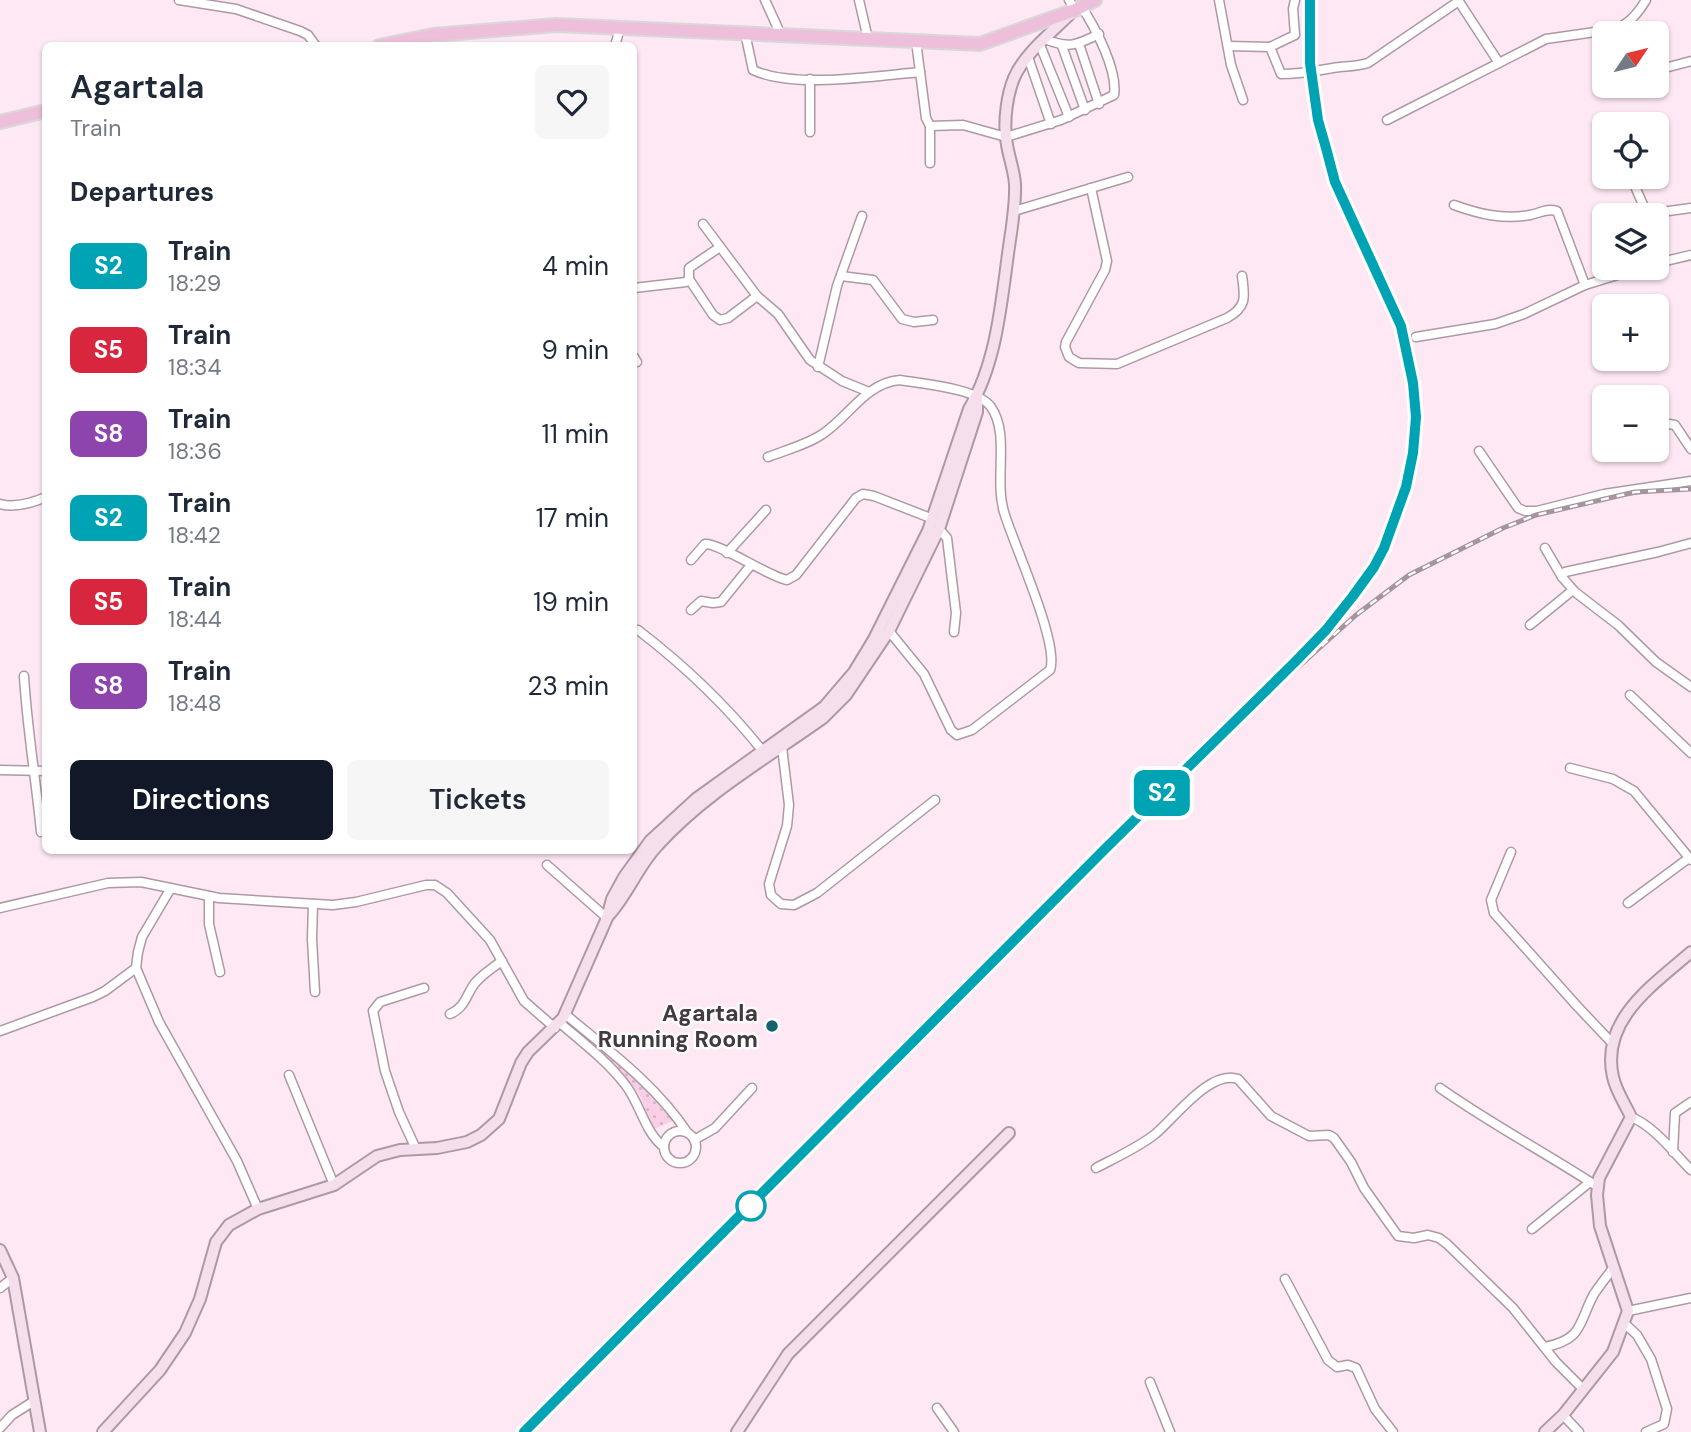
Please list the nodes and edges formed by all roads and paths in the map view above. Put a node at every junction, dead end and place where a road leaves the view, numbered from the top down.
1 (178, 0) edge
2 (765, 0) edge
3 (859, 0) edge
4 (1095, 0) edge
5 (1219, 0) edge
6 (1295, 0) edge
7 (1646, 0) edge
8 (1458, 1) edge
9 (1075, 5) edge
10 (620, 28) junction
11 (745, 33) junction
12 (1099, 34) junction
13 (781, 35) junction
14 (868, 39) junction
15 (916, 41) junction
16 (313, 42) edge
17 (399, 42) edge
18 (616, 42) edge
19 (1043, 42) junction
20 (1079, 44) junction
21 (1062, 46) junction
22 (1228, 46) junction
23 (1270, 47) junction
24 (1028, 57) junction
25 (1691, 61) edge
26 (1499, 63) junction
27 (1670, 67) edge
28 (920, 72) junction
29 (810, 79) junction
30 (1242, 100) dead end
31 (1099, 104) junction
32 (1085, 110) junction
33 (42, 112) edge
34 (1069, 117) junction
35 (1387, 120) dead end
36 (0, 122) edge
37 (1051, 124) junction
38 (930, 126) junction
39 (810, 132) dead end
40 (1006, 137) junction
41 (930, 163) dead end
42 (1128, 177) dead end
43 (1091, 188) junction
44 (1636, 189) edge
45 (1454, 205) dead end
46 (1691, 208) edge
47 (1014, 211) junction
48 (862, 216) dead end
49 (703, 224) dead end
50 (720, 247) junction
51 (1691, 255) edge
52 (1669, 260) edge
53 (841, 276) junction
54 (1242, 276) dead end
55 (689, 279) junction
56 (1601, 280) edge
57 (1585, 285) junction
58 (637, 288) edge
59 (757, 296) junction
60 (933, 320) dead end
61 (1416, 337) dead end
62 (818, 367) junction
63 (869, 391) junction
64 (978, 395) junction
65 (1669, 424) edge
66 (1691, 449) edge
67 (1479, 451) dead end
68 (768, 457) dead end
69 (1691, 481) edge
70 (42, 499) edge
71 (0, 504) edge
72 (766, 510) dead end
73 (934, 528) junction
74 (1691, 543) edge
75 (1545, 548) dead end
76 (727, 552) junction
77 (691, 560) dead end
78 (751, 565) junction
79 (1562, 577) junction
80 (1573, 590) junction
81 (691, 610) dead end
82 (1530, 625) dead end
83 (638, 629) dead end
84 (889, 631) junction
85 (954, 632) dead end
86 (878, 641) junction
87 (24, 676) dead end
88 (1691, 687) edge
89 (1630, 695) dead end
90 (782, 747) junction
91 (1691, 753) edge
92 (765, 754) junction
93 (1570, 768) dead end
94 (0, 770) edge
95 (35, 771) junction
96 (42, 772) edge
97 (935, 800) dead end
98 (41, 832) dead end
99 (1511, 852) dead end
100 (1690, 859) edge
101 (547, 865) dead end
102 (171, 888) junction
103 (209, 896) junction
104 (1628, 903) dead end
105 (313, 904) junction
106 (0, 908) edge
107 (607, 918) junction
108 (1691, 953) edge
109 (502, 961) junction
110 (136, 968) junction
111 (220, 972) dead end
112 (424, 988) dead end
113 (315, 992) dead end
114 (450, 1014) dead end
115 (560, 1022) junction
116 (0, 1031) edge
117 (1613, 1044) junction
118 (289, 1075) dead end
119 (752, 1088) dead end
120 (1440, 1088) dead end
121 (1691, 1102) edge
122 (1631, 1117) junction
123 (687, 1132) junction
124 (1009, 1133) dead end
125 (694, 1140) junction
126 (664, 1147) junction
127 (416, 1149) junction
128 (1673, 1152) junction
129 (1096, 1168) dead end
130 (1691, 1170) edge
131 (334, 1185) junction
132 (1594, 1185) junction
133 (258, 1209) junction
134 (1532, 1229) dead end
135 (0, 1250) edge
136 (1614, 1266) junction
137 (13, 1278) junction
138 (1285, 1279) dead end
139 (0, 1287) edge
140 (1691, 1298) edge
141 (1628, 1311) junction
142 (1624, 1323) junction
143 (1545, 1346) junction
144 (1150, 1382) dead end
145 (1583, 1389) junction
146 (34, 1401) junction
147 (936, 1408) dead end
148 (1563, 1415) junction
149 (0, 1428) edge
150 (40, 1432) edge
151 (103, 1432) edge
152 (737, 1432) edge
153 (954, 1432) edge
154 (1170, 1432) edge
155 (1393, 1432) edge
156 (1545, 1432) edge
157 (1579, 1432) edge
158 (1646, 1432) edge

1 - 16 street
2 - 13 street
3 - 14 street
4 - 9 main road
5 - 22 street
6 - 23 street
7 - 26 street
8 - 23 street
8 - 26 street
9 - 12 street
9 - 15 main road
9 - 19 street
10 - 11 main road
10 - 17 main road
10 - 18 street
11 - 13 main road
11 - 29 street
12 - 20 street
12 - 31 street
13 - 14 main road
14 - 15 main road
15 - 28 street
19 - 21 street
19 - 24 street
19 - 34 street
20 - 21 street
20 - 31 street
21 - 32 street
22 - 23 street
22 - 30 street
24 - 37 street
24 - 40 street
25 - 27 street
26 - 35 street
28 - 29 street
28 - 38 street
29 - 39 street
31 - 32 street
32 - 34 street
33 - 36 main road
34 - 37 street
37 - 40 street
38 - 40 street
38 - 41 street
40 - 47 street
42 - 43 street
43 - 47 street
43 - 54 street
44 - 46 street
45 - 57 street
47 - 64 street
48 - 53 street
49 - 50 street
50 - 55 street
50 - 59 street
51 - 52 street
53 - 60 street
53 - 62 street
55 - 58 street
55 - 59 street
56 - 57 street
57 - 61 street
59 - 62 street
62 - 63 street
63 - 64 street
63 - 68 street
64 - 73 street
64 - 84 street
65 - 66 street
67 - 69 street
70 - 71 street
72 - 76 street
73 - 78 street
73 - 84 street
73 - 85 street
73 - 86 street
74 - 79 street
75 - 79 street
76 - 77 street
76 - 78 street
78 - 81 street
79 - 80 street
80 - 82 street
80 - 88 street
83 - 92 street
84 - 86 street
86 - 90 street
86 - 92 street
87 - 95 street
89 - 91 street
90 - 92 street
90 - 97 street
92 - 107 street
93 - 100 street
94 - 95 street
95 - 96 street
95 - 98 street
99 - 117 street
100 - 104 street
101 - 107 street
102 - 103 street
102 - 106 street
102 - 110 street
103 - 105 street
103 - 111 street
105 - 109 street
105 - 113 street
107 - 115 street
108 - 117 street
109 - 114 street
109 - 115 street
110 - 116 street
110 - 133 street
112 - 127 street
115 - 123 street
115 - 126 street
115 - 127 street
117 - 122 street
118 - 131 street
119 - 125 street
120 - 132 street
121 - 128 street
122 - 128 street
122 - 132 street
123 - 125 street
123 - 126 street
124 - 152 street
125 - 126 street
127 - 131 street
128 - 130 street
129 - 143 street
131 - 133 street
132 - 134 street
132 - 136 street
133 - 151 street
135 - 137 street
136 - 141 street
136 - 143 street
137 - 139 street
137 - 146 street
138 - 155 street
140 - 141 street
141 - 142 street
142 - 145 street
142 - 158 street
143 - 145 street
144 - 154 street
145 - 148 street
146 - 149 street
146 - 150 street
147 - 153 street
148 - 156 street
148 - 157 street

